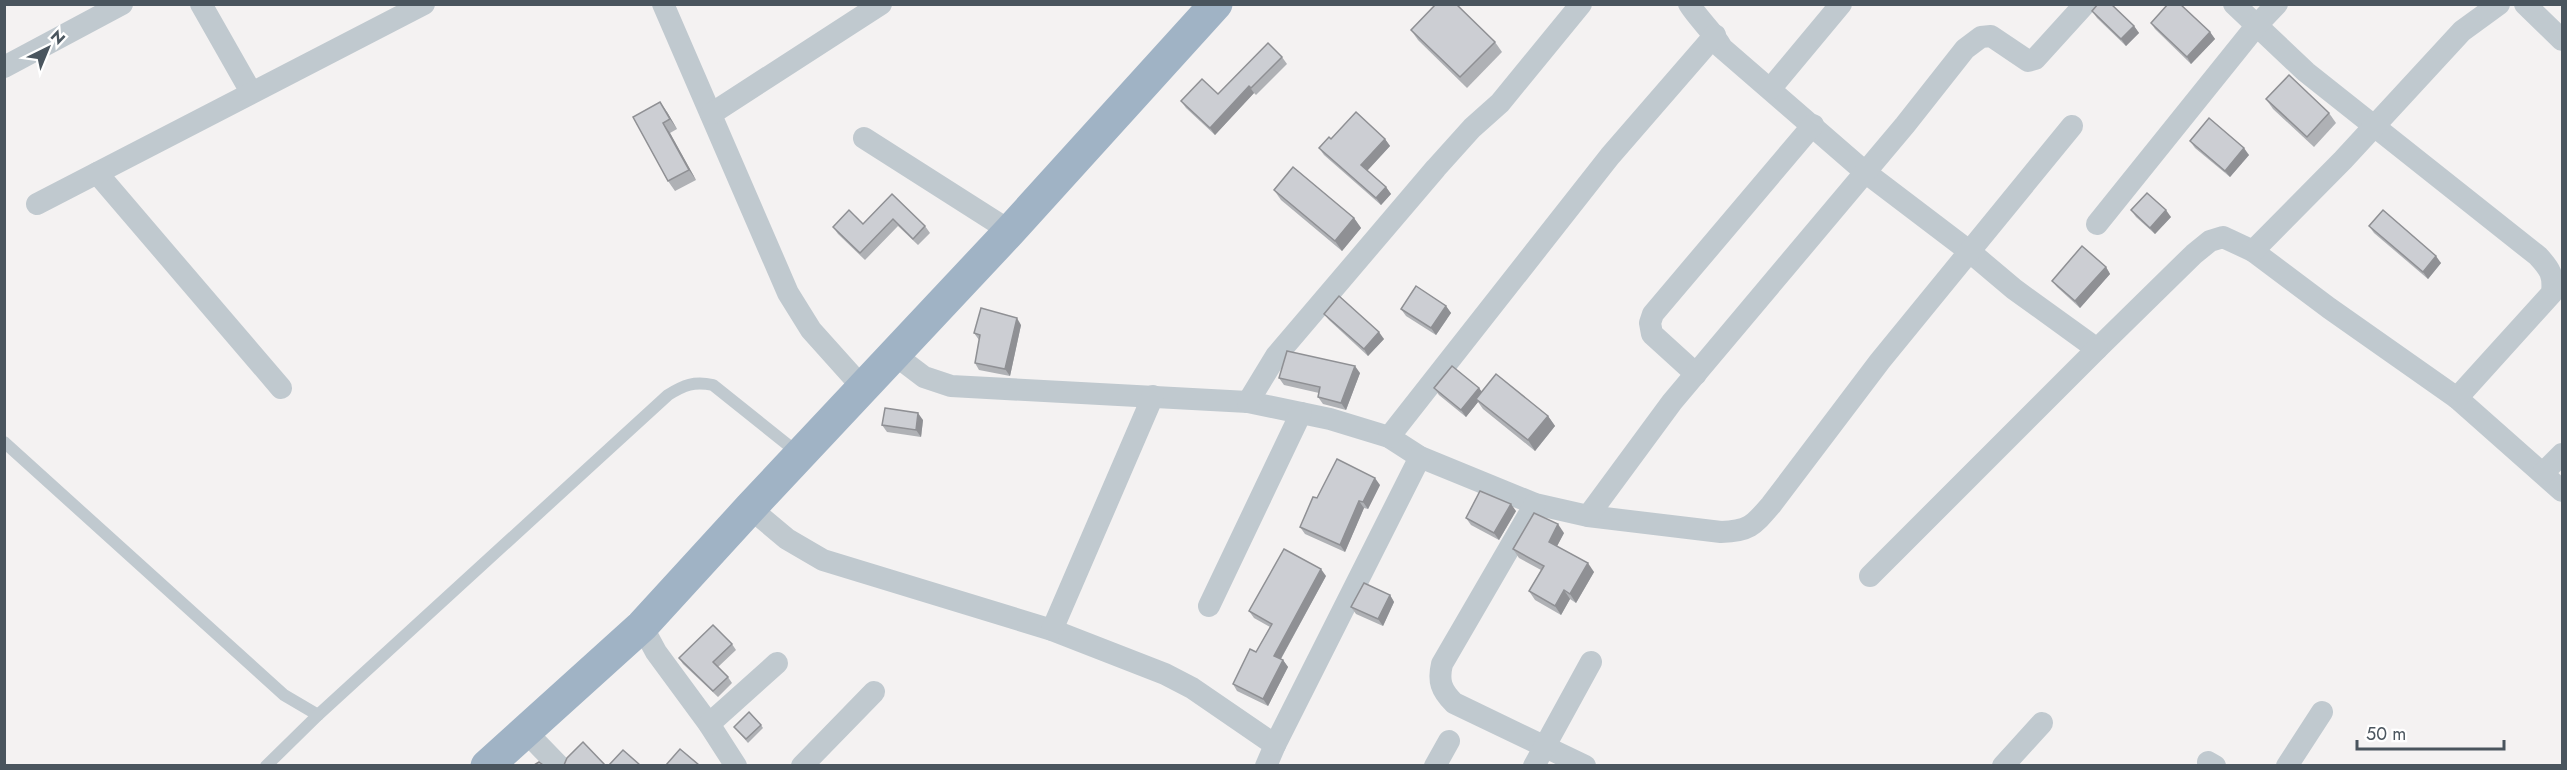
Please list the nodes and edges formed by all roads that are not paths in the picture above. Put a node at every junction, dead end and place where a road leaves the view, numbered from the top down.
1 (122, 4) edge
2 (201, 4) edge
3 (424, 4) edge
4 (663, 4) edge
5 (881, 4) edge
6 (1216, 4) edge
7 (1581, 4) edge
8 (1840, 4) edge
9 (2085, 4) edge
10 (2234, 4) edge
11 (2277, 4) edge
12 (2499, 4) edge
13 (2525, 4) edge
14 (1704, 16) edge
15 (2257, 25) junction
16 (2562, 40) edge
17 (4, 67) edge
18 (1771, 88) junction
19 (251, 92) junction
20 (711, 114) junction
21 (1813, 126) junction
22 (2072, 126) dead end
23 (2373, 126) junction
24 (864, 138) dead end
25 (1865, 172) junction
26 (97, 173) junction
27 (37, 204) dead end
28 (2097, 224) dead end
29 (1010, 231) junction
30 (1969, 251) junction
31 (2253, 251) junction
32 (2558, 278) edge
33 (2097, 349) junction
34 (895, 355) junction
35 (1696, 374) junction
36 (281, 388) dead end
37 (864, 388) junction
38 (1153, 396) junction
39 (2457, 398) junction
40 (1248, 402) junction
41 (1301, 413) junction
42 (1389, 437) junction
43 (4, 442) edge
44 (800, 454) junction
45 (2562, 454) edge
46 (1420, 457) junction
47 (2543, 473) junction
48 (2562, 491) edge
49 (1535, 504) junction
50 (750, 508) junction
51 (1588, 516) junction
52 (1870, 576) dead end
53 (1209, 606) dead end
54 (642, 626) junction
55 (1052, 630) junction
56 (1591, 662) dead end
57 (777, 663) dead end
58 (874, 692) dead end
59 (2322, 712) dead end
60 (318, 715) junction
61 (2042, 723) dead end
62 (709, 724) junction
63 (526, 732) junction
64 (1449, 741) dead end
65 (1271, 755) edge
66 (1539, 756) edge
67 (266, 765) edge
68 (487, 765) edge
69 (559, 765) edge
70 (736, 765) edge
71 (802, 765) edge
72 (1435, 765) edge
73 (1585, 765) edge
74 (2003, 765) edge
75 (2287, 765) edge

1 - 17 street
2 - 19 street
3 - 19 street
4 - 20 street
5 - 20 street
6 - 29 highway
7 - 40 street
8 - 18 street
9 - 25 street
10 - 15 street
11 - 15 street
12 - 23 street
13 - 16 street
14 - 18 street
14 - 42 street
15 - 23 street
15 - 28 street
18 - 21 street
19 - 26 street
20 - 37 street
21 - 25 street
21 - 35 street
22 - 30 street
23 - 31 street
23 - 32 street
24 - 29 street
25 - 30 street
25 - 35 street
26 - 27 street
26 - 36 street
29 - 34 highway
30 - 33 street
30 - 51 street
31 - 33 street
31 - 39 street
32 - 39 street
33 - 52 street
34 - 37 highway
34 - 38 street
35 - 51 street
37 - 44 highway
38 - 40 street
38 - 55 street
39 - 47 street
40 - 41 street
41 - 42 street
41 - 53 street
42 - 46 street
43 - 60 lane
44 - 50 highway
44 - 60 lane
45 - 47 street
46 - 49 street
46 - 65 street
47 - 48 street
49 - 51 street
49 - 66 street
50 - 54 highway
50 - 55 street
54 - 62 street
54 - 63 highway
55 - 65 street
56 - 66 street
57 - 62 street
58 - 71 street
59 - 75 street
60 - 67 lane
61 - 74 street
62 - 70 street
63 - 68 highway
63 - 69 street
64 - 72 street
66 - 73 street

